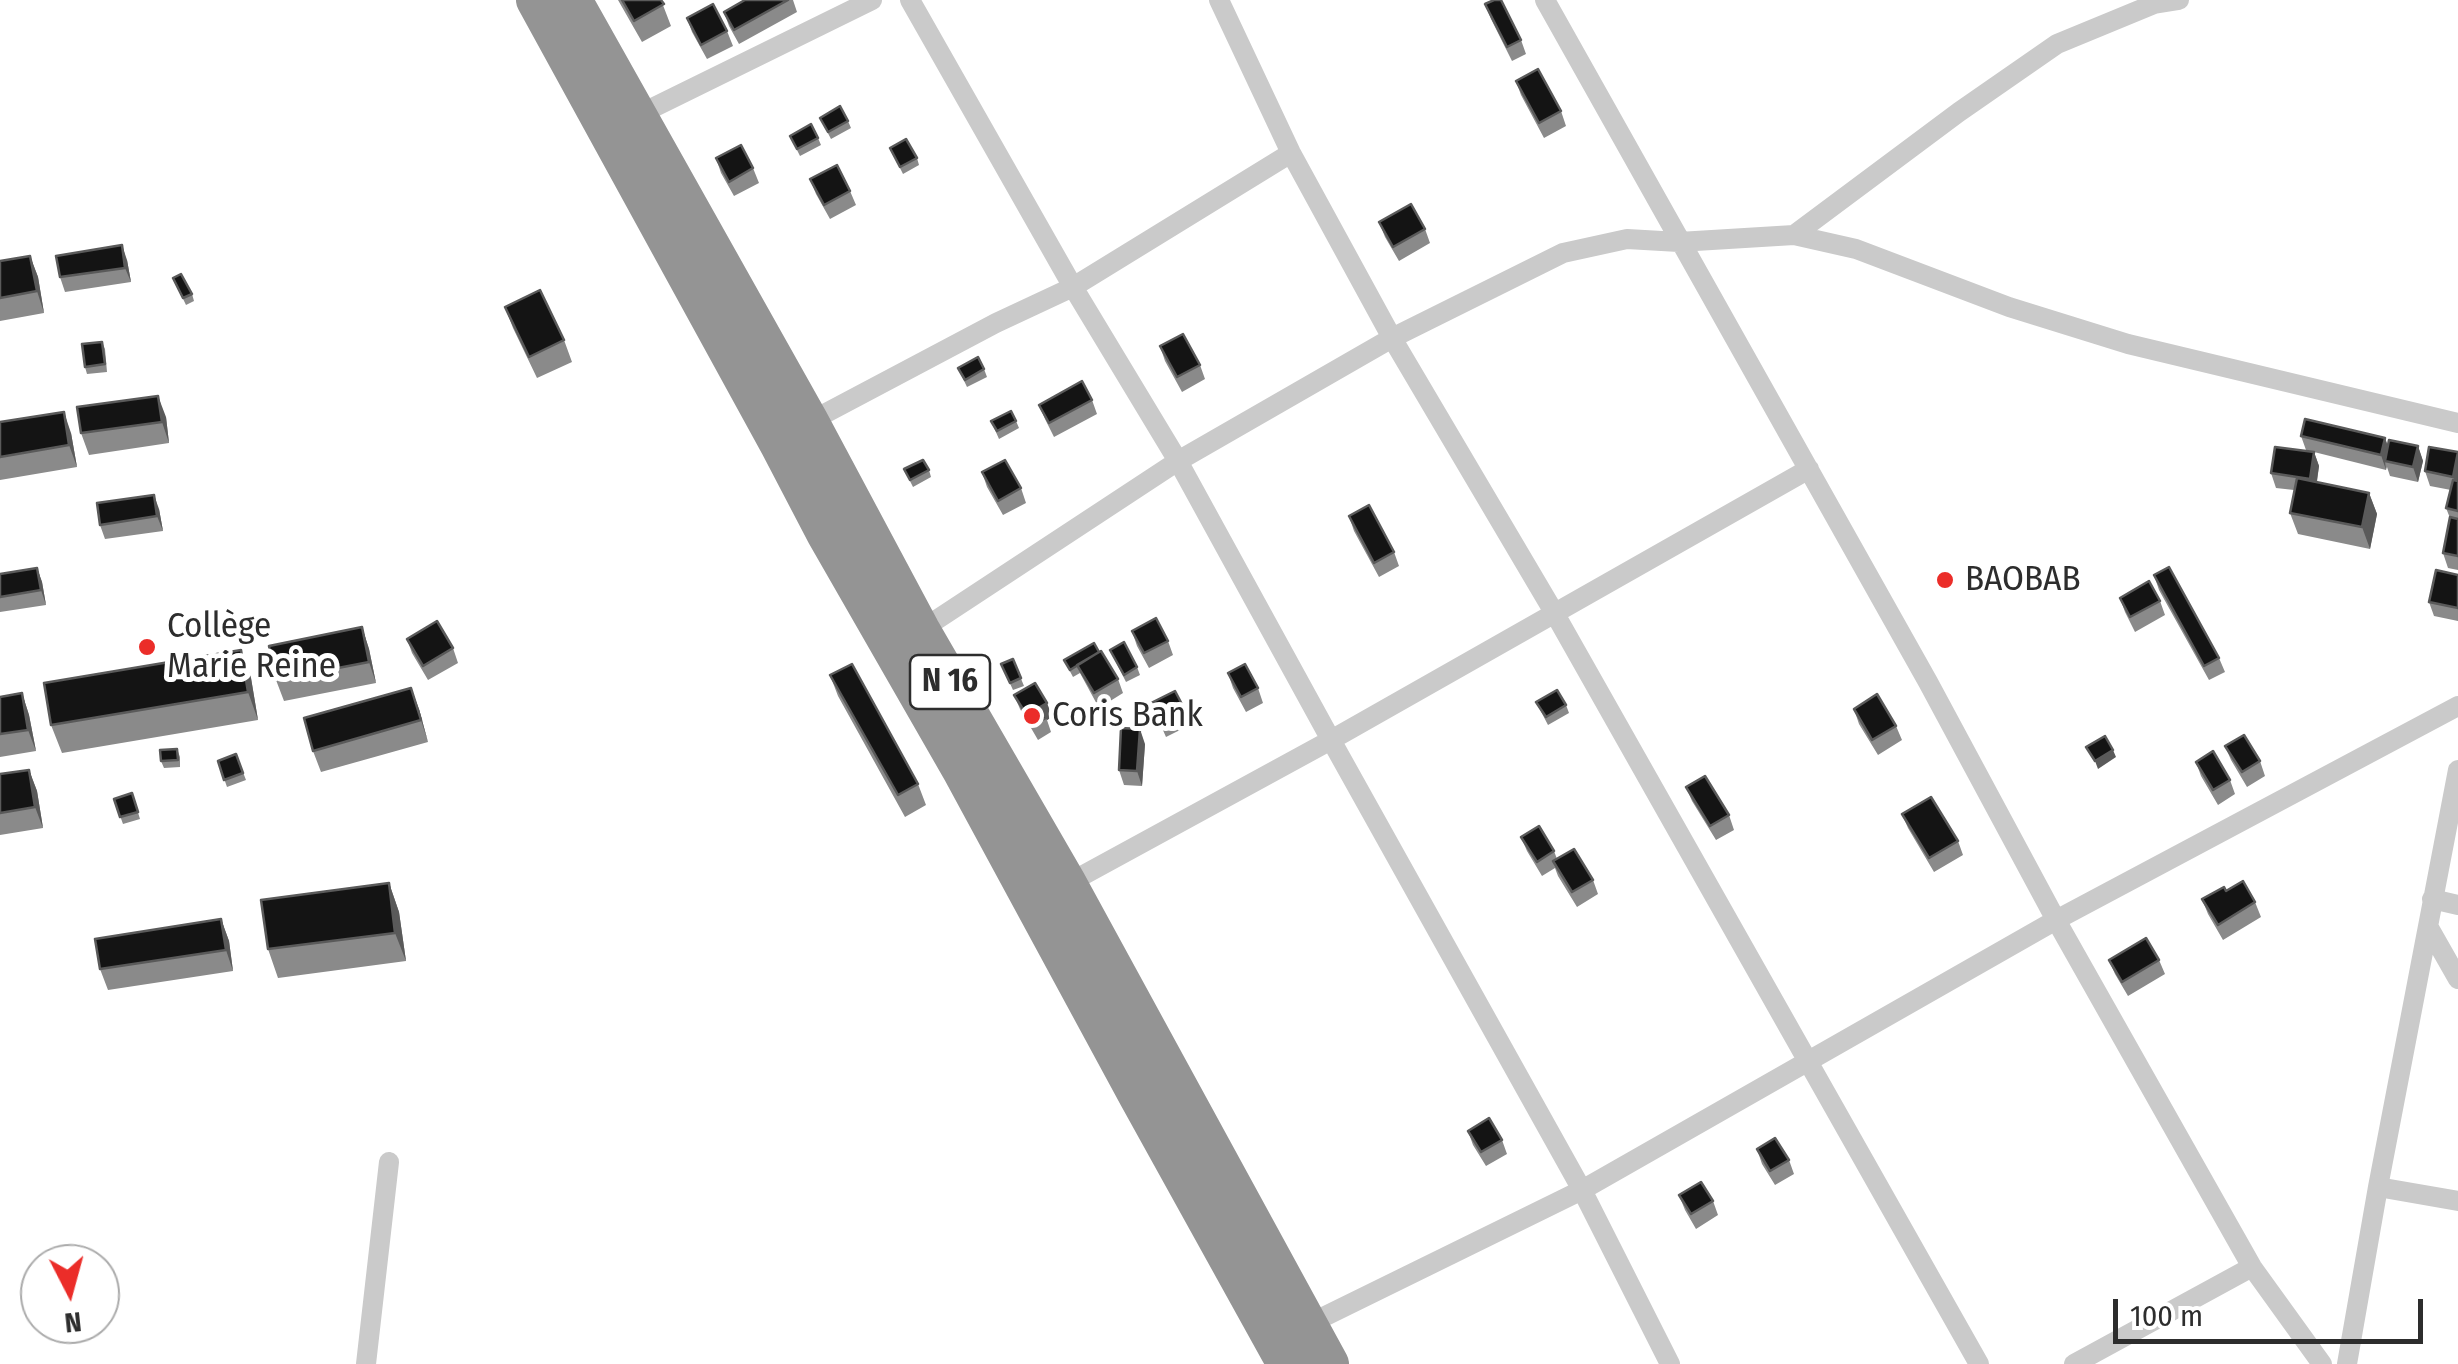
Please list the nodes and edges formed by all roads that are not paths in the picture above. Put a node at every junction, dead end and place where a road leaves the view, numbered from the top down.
1 (536, 0) edge
2 (572, 0) edge
3 (872, 0) edge
4 (910, 0) edge
5 (1219, 0) edge
6 (1545, 0) edge
7 (2178, 0) edge
8 (622, 124) junction
9 (1291, 154) junction
10 (1794, 235) junction
11 (1679, 242) junction
12 (1072, 287) junction
13 (1392, 338) junction
14 (809, 422) junction
15 (2458, 423) edge
16 (1178, 461) junction
17 (1809, 469) junction
18 (1555, 614) junction
19 (906, 639) junction
20 (2458, 706) edge
21 (1330, 740) junction
22 (2458, 770) edge
23 (1066, 884) junction
24 (2432, 899) junction
25 (2458, 905) edge
26 (2056, 920) junction
27 (2428, 928) junction
28 (2458, 979) edge
29 (1807, 1063) junction
30 (389, 1162) dead end
31 (2378, 1187) junction
32 (1582, 1190) junction
33 (2458, 1201) edge
34 (2252, 1267) junction
35 (1290, 1344) edge
36 (366, 1364) edge
37 (1328, 1364) edge
38 (1670, 1364) edge
39 (1979, 1364) edge
40 (2074, 1364) edge
41 (2322, 1364) edge
42 (2347, 1364) edge

1 - 8 highway, N 16
2 - 8 highway, N 16
3 - 8 street
4 - 12 street
5 - 9 street
6 - 11 street
7 - 10 street
8 - 14 highway, N 16
8 - 19 highway, N 16
9 - 12 street
9 - 13 street
10 - 11 street
10 - 15 street
11 - 13 street
11 - 17 street
12 - 14 street
12 - 16 street
13 - 16 street
13 - 18 street
14 - 19 highway, N 16
16 - 19 street
16 - 21 street
17 - 18 street
17 - 26 street
18 - 21 street
18 - 29 street
19 - 23 highway, N 16
19 - 35 highway, N 16
20 - 26 street
21 - 23 street
21 - 32 street
22 - 24 street
23 - 35 highway, N 16
24 - 25 street
24 - 27 street
26 - 29 street
26 - 34 street
27 - 28 street
27 - 31 street
29 - 32 street
29 - 39 street
30 - 36 street
31 - 33 street
31 - 42 street
32 - 35 street
32 - 38 street
34 - 40 street
34 - 41 street
35 - 37 highway, N 16

